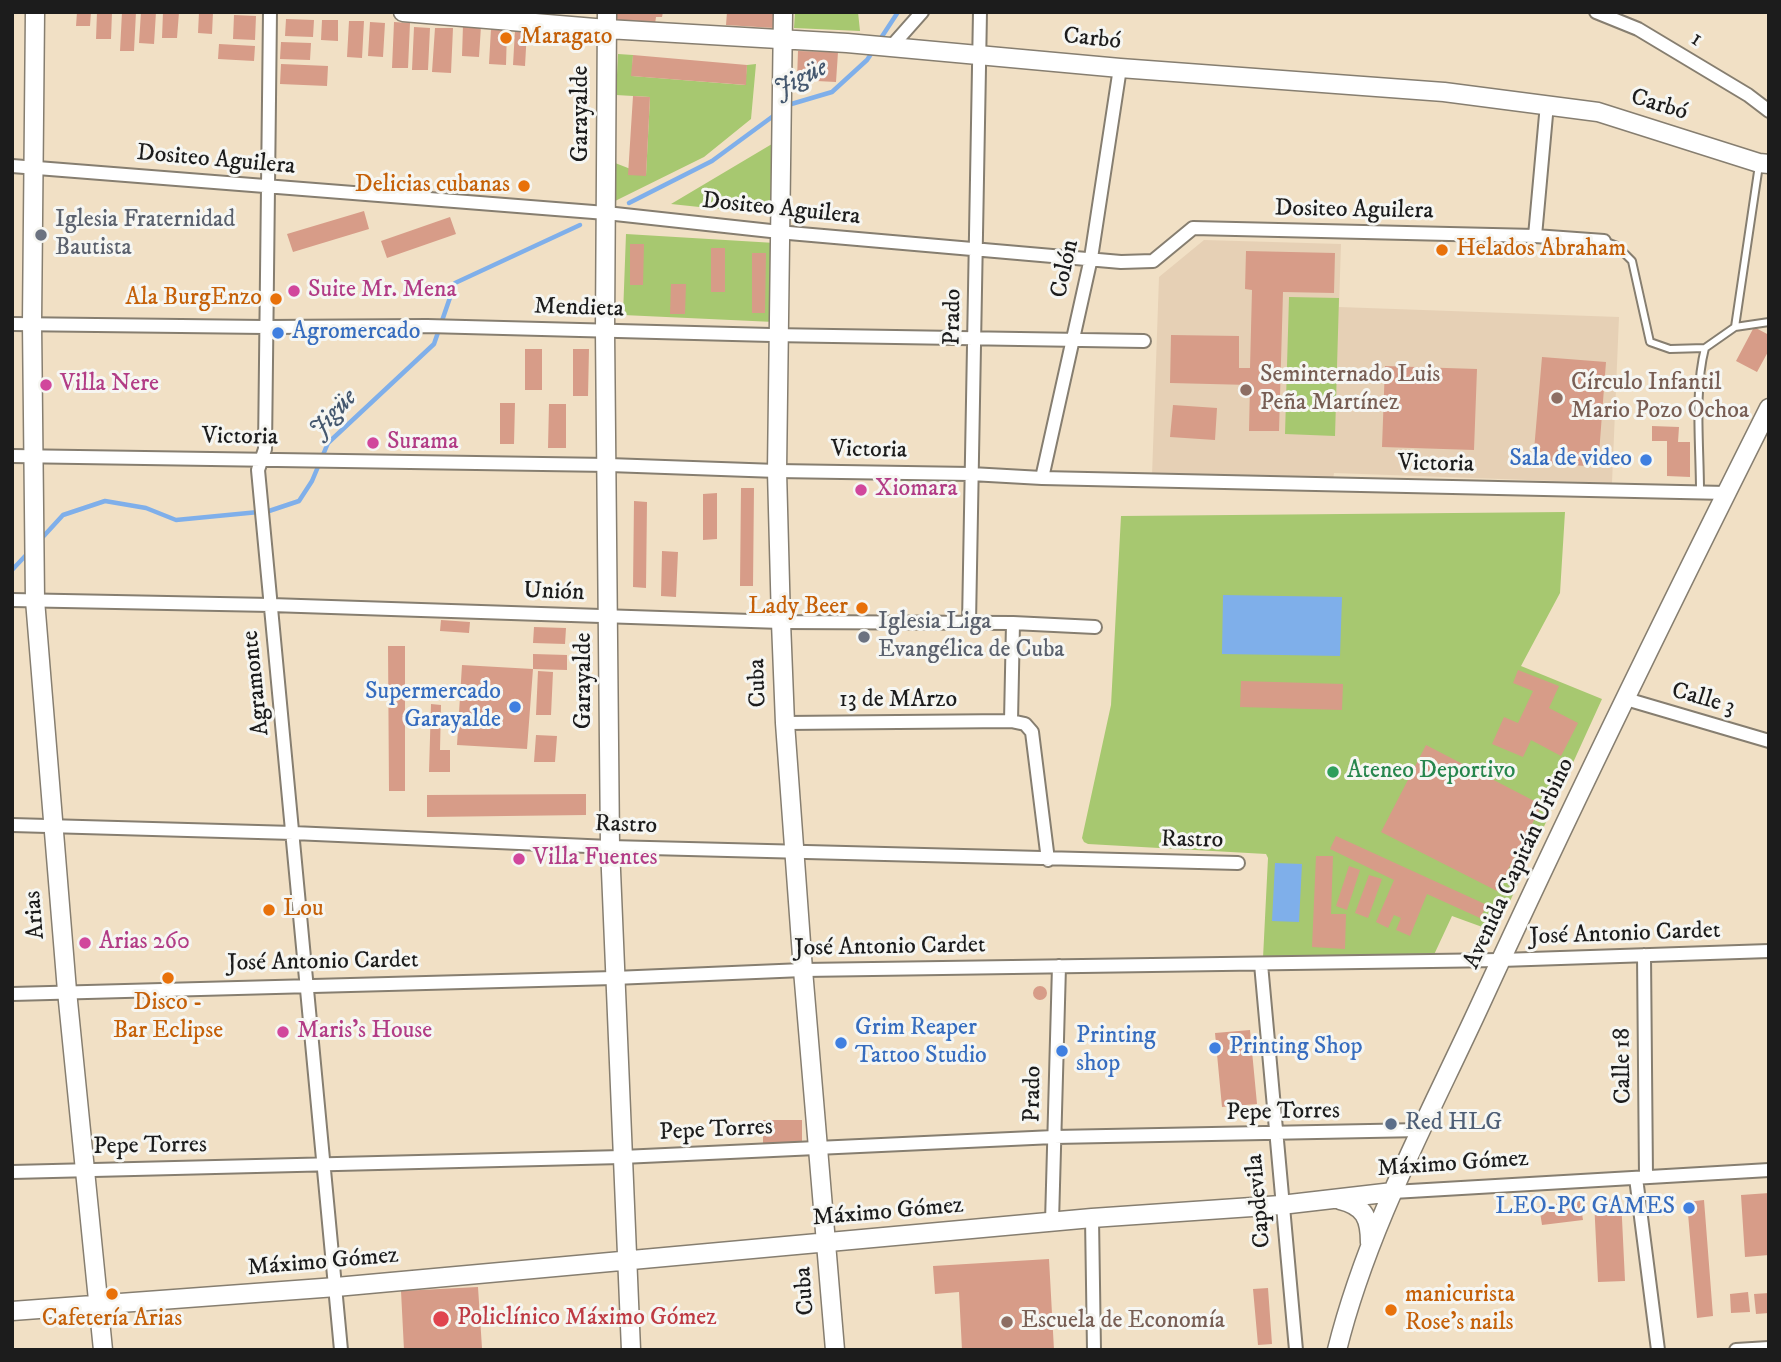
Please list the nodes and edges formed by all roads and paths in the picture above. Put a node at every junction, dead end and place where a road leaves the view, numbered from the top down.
1 (35, 12) edge
2 (270, 12) edge
3 (403, 12) edge
4 (783, 12) edge
5 (922, 12) edge
6 (980, 12) edge
7 (1596, 12) edge
8 (496, 15) edge
9 (607, 21) edge
10 (782, 40) junction
11 (891, 47) junction
12 (979, 54) junction
13 (1120, 68) junction
14 (1547, 104) junction
15 (1769, 111) edge
16 (1764, 163) edge
17 (12, 166) edge
18 (34, 168) junction
19 (267, 184) junction
20 (606, 213) junction
21 (781, 232) junction
22 (1535, 236) junction
23 (1604, 241) joint
24 (976, 249) junction
25 (1091, 258) junction
26 (1769, 322) edge
27 (32, 323) junction
28 (12, 324) edge
29 (265, 327) junction
30 (1735, 327) junction
31 (605, 331) junction
32 (778, 335) junction
33 (974, 339) junction
34 (1072, 339) junction
35 (1144, 341) dead end
36 (1705, 348) junction
37 (1769, 408) edge
38 (12, 456) edge
39 (33, 456) junction
40 (260, 460) junction
41 (606, 465) junction
42 (777, 471) junction
43 (971, 474) junction
44 (1042, 478) junction
45 (1700, 491) junction
46 (1726, 493) junction
47 (12, 600) edge
48 (35, 600) junction
49 (271, 605) junction
50 (609, 615) junction
51 (781, 622) junction
52 (969, 623) junction
53 (1013, 623) junction
54 (1095, 626) dead end
55 (1626, 699) junction
56 (1011, 721) junction
57 (785, 723) junction
58 (1769, 741) edge
59 (12, 825) edge
60 (53, 825) junction
61 (293, 833) junction
62 (610, 848) junction
63 (796, 852) junction
64 (1048, 860) junction
65 (1238, 863) dead end
66 (1769, 951) edge
67 (1644, 955) junction
68 (1501, 960) junction
69 (1261, 964) junction
70 (1059, 966) junction
71 (803, 970) junction
72 (614, 978) junction
73 (306, 985) junction
74 (68, 991) junction
75 (12, 994) edge
76 (1422, 1130) junction
77 (1276, 1135) junction
78 (1054, 1137) junction
79 (818, 1148) junction
80 (622, 1157) junction
81 (325, 1165) junction
82 (85, 1169) junction
83 (1769, 1170) edge
84 (12, 1172) edge
85 (1641, 1177) junction
86 (1393, 1192) junction
87 (1335, 1199) junction
88 (1281, 1205) junction
89 (1092, 1218) junction
90 (1052, 1222) junction
91 (827, 1243) junction
92 (1370, 1250) junction
93 (628, 1259) junction
94 (336, 1287) junction
95 (97, 1306) junction
96 (12, 1311) edge
97 (1769, 1348) edge
98 (103, 1350) edge
99 (341, 1350) edge
100 (631, 1350) edge
101 (835, 1350) edge
102 (1094, 1350) edge
103 (1296, 1350) edge
104 (1337, 1350) edge
105 (1658, 1350) edge
106 (1736, 1350) edge

1 - 18 street, Arias
2 - 19 street, Agramonte
3 - 8 street, Carbó
4 - 10 street, Cuba
5 - 11 street
6 - 12 street, Prado
7 - 15 street, 1
8 - 9 street, Carbó
9 - 10 street, Carbó
9 - 20 street, Garayalde
10 - 11 street, Carbó
10 - 21 street, Cuba
11 - 12 street, Carbó
12 - 13 street, Carbó
12 - 24 street, Prado
13 - 14 street, Carbó
13 - 25 street, Colón
14 - 16 street, Carbó
14 - 22 street
16 - 30 lane
17 - 18 street, Dositeo Aguilera
18 - 19 street, Dositeo Aguilera
18 - 27 street, Arias
19 - 20 street, Dositeo Aguilera
19 - 29 street, Agramonte
20 - 21 street, Dositeo Aguilera
20 - 31 street, Garayalde
21 - 24 street, Dositeo Aguilera
21 - 32 street, Cuba
22 - 23 street, Dositeo Aguilera
22 - 25 street, Dositeo Aguilera
23 - 36 lane, Dositeo Aguilera
24 - 25 street, Dositeo Aguilera
24 - 33 street, Prado
25 - 34 street, Colón
26 - 30 lane
27 - 28 street, Mendieta
27 - 29 street, Mendieta
27 - 39 street, Arias
29 - 31 street, Mendieta
29 - 40 street, Agramonte
30 - 36 lane
31 - 32 street, Mendieta
31 - 41 street, Garayalde
32 - 33 street, Mendieta
32 - 42 street, Cuba
33 - 34 street, Mendieta
33 - 43 street, Prado
34 - 35 street, Mendieta
34 - 44 street, Colón
36 - 45 lane
37 - 46 street, Avenida Capitán Urbino
38 - 39 street, Victoria
39 - 40 street, Victoria
39 - 48 street, Arias
40 - 41 street, Victoria
40 - 49 street, Agramonte
41 - 42 street, Victoria
41 - 50 street, Garayalde
42 - 43 street, Victoria
42 - 51 street, Cuba
43 - 44 street, Victoria
43 - 52 street, Prado
44 - 45 street, Victoria
45 - 46 street, Victoria
46 - 55 street, Avenida Capitán Urbino
47 - 48 street, Unión
48 - 49 street, Unión
48 - 60 street, Arias
49 - 50 street, Unión
49 - 61 street, Agramonte
50 - 51 street, Unión
50 - 62 street, Garayalde
51 - 52 street, Unión
51 - 57 street, Cuba
52 - 53 street, Unión
53 - 54 street, Unión
53 - 56 street
55 - 58 street, Calle 3
55 - 68 street, Avenida Capitán Urbino
56 - 57 street, 13 de MArzo
56 - 64 street
57 - 63 street, Cuba
59 - 60 street, Rastro
60 - 61 street, Rastro
60 - 74 street, Arias
61 - 62 street, Rastro
61 - 73 street, Agramonte
62 - 63 street, Rastro
62 - 72 street, Garayalde
63 - 64 street, Rastro
63 - 71 street, Cuba
64 - 65 street, Rastro
66 - 67 street, José Antonio Cardet
67 - 68 street, José Antonio Cardet
67 - 85 street, Calle 18
68 - 69 street, José Antonio Cardet
68 - 76 street, Avenida Capitán Urbino
69 - 70 street, José Antonio Cardet
69 - 77 street, Capdevila
70 - 71 street, José Antonio Cardet
70 - 78 street, Prado
71 - 72 street, José Antonio Cardet
71 - 79 street, Cuba
72 - 73 street, José Antonio Cardet
72 - 80 street, Garayalde
73 - 74 street, José Antonio Cardet
73 - 81 street, Agramonte
74 - 75 street, José Antonio Cardet
74 - 82 street, Arias
76 - 77 street, Pepe Torres
76 - 86 street, Avenida Capitán Urbino
77 - 78 street, Pepe Torres
77 - 88 street, Capdevila
78 - 79 street, Pepe Torres
78 - 90 street, Prado
79 - 80 street, Pepe Torres
79 - 91 street, Cuba
80 - 81 street, Pepe Torres
80 - 93 street, Garayalde
81 - 82 street, Pepe Torres
81 - 94 street, Agramonte
82 - 84 street, Pepe Torres
82 - 95 street, Arias
83 - 85 street, Máximo Gómez
85 - 86 street, Máximo Gómez
85 - 105 street, Calle 18
86 - 87 street, Máximo Gómez
86 - 92 street, Avenida Capitán Urbino
87 - 88 street, Máximo Gómez
87 - 92 street
88 - 89 street, Máximo Gómez
88 - 103 street, Capdevila
89 - 90 street, Máximo Gómez
89 - 102 street
90 - 91 street, Máximo Gómez
91 - 93 street, Máximo Gómez
91 - 101 street, Cuba
92 - 104 street, Avenida Capitán Urbino
93 - 94 street, Máximo Gómez
93 - 100 street, Garayalde
94 - 95 street, Máximo Gómez
94 - 99 street, Agramonte
95 - 96 street, Máximo Gómez
95 - 98 street, Arias
97 - 106 street

